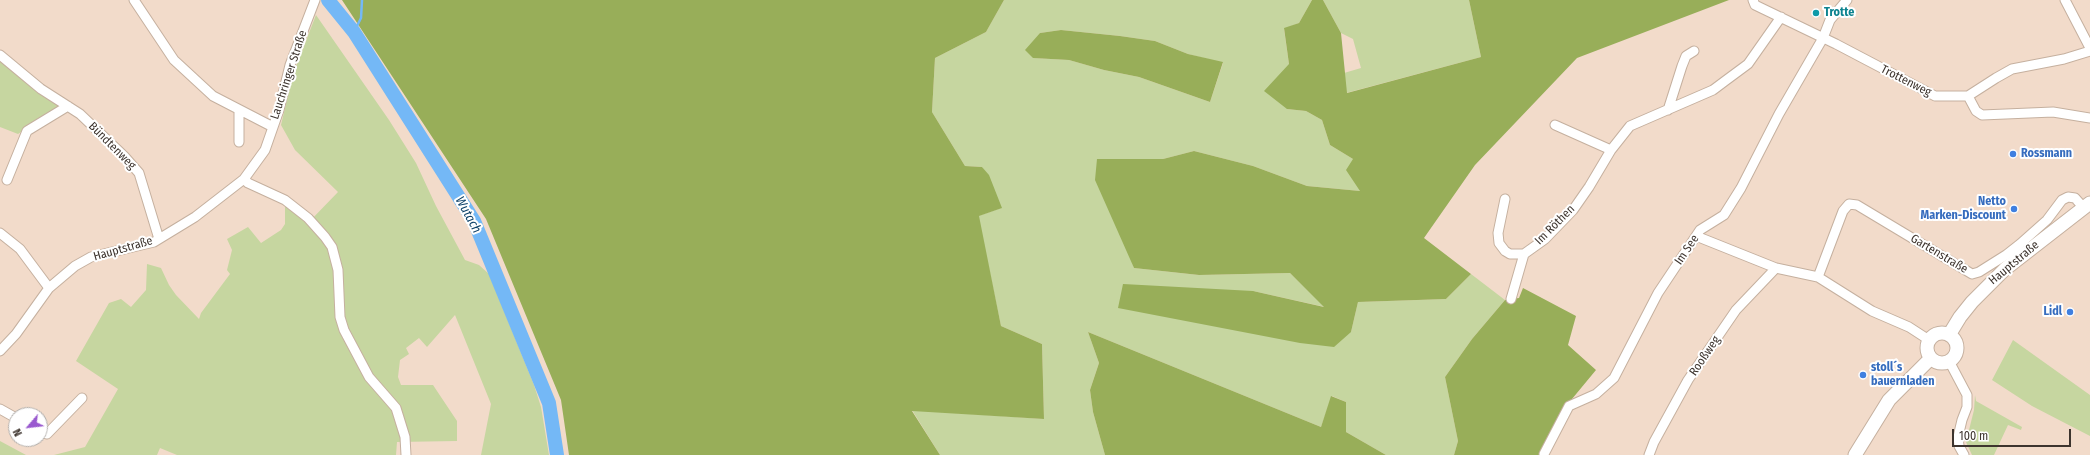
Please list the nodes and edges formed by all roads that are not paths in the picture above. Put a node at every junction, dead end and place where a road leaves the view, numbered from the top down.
1 (134, 0) edge
2 (315, 0) edge
3 (1753, 0) edge
4 (1847, 0) edge
5 (2065, 0) edge
6 (1781, 17) junction
7 (1822, 38) junction
8 (2090, 49) edge
9 (1694, 51) dead end
10 (0, 54) edge
11 (1968, 96) junction
12 (68, 106) junction
13 (239, 110) junction
14 (1668, 110) junction
15 (2090, 118) edge
16 (1554, 125) dead end
17 (273, 127) junction
18 (239, 142) dead end
19 (1611, 150) junction
20 (244, 179) junction
21 (7, 180) dead end
22 (1505, 198) dead end
23 (2086, 205) edge
24 (0, 233) edge
25 (1696, 236) junction
26 (159, 239) junction
27 (1524, 254) junction
28 (1776, 268) junction
29 (1818, 277) junction
30 (49, 288) junction
31 (1511, 298) dead end
32 (1949, 335) junction
33 (1929, 340) junction
34 (0, 351) edge
35 (1931, 358) junction
36 (1949, 361) junction
37 (82, 398) dead end
38 (48, 433) edge
39 (1544, 454) dead end
40 (406, 455) edge
41 (1649, 455) edge
42 (1855, 455) edge
43 (1964, 455) edge

1 - 13 street
2 - 17 street, Lauchringer Straße
3 - 6 street, Trottenweg
4 - 7 street, Im See
5 - 8 street
6 - 7 street, Trottenweg
6 - 14 street, Im Röthen
7 - 11 street, Trottenweg
7 - 25 street, Im See
8 - 11 street
9 - 14 street
10 - 12 street, Bündtenweg
11 - 15 street
12 - 21 street
12 - 26 street, Bündtenweg
13 - 17 street
13 - 18 street
14 - 19 street, Im Röthen
16 - 19 street
17 - 20 street, Hauptstraße
19 - 27 street, Im Röthen
20 - 26 street, Hauptstraße
20 - 40 street
22 - 27 street, Im Röthen
23 - 29 street, Gartenstraße
23 - 32 main road, Hauptstraße
24 - 30 street
25 - 28 street
25 - 39 street, Im See
26 - 30 street, Hauptstraße
27 - 31 street
28 - 29 street
28 - 41 street, Rooßweg
29 - 33 street
30 - 34 street, Hauptstraße
32 - 33 main road
32 - 36 main road
33 - 35 main road
35 - 36 main road
35 - 42 main road
36 - 43 street
37 - 38 street

